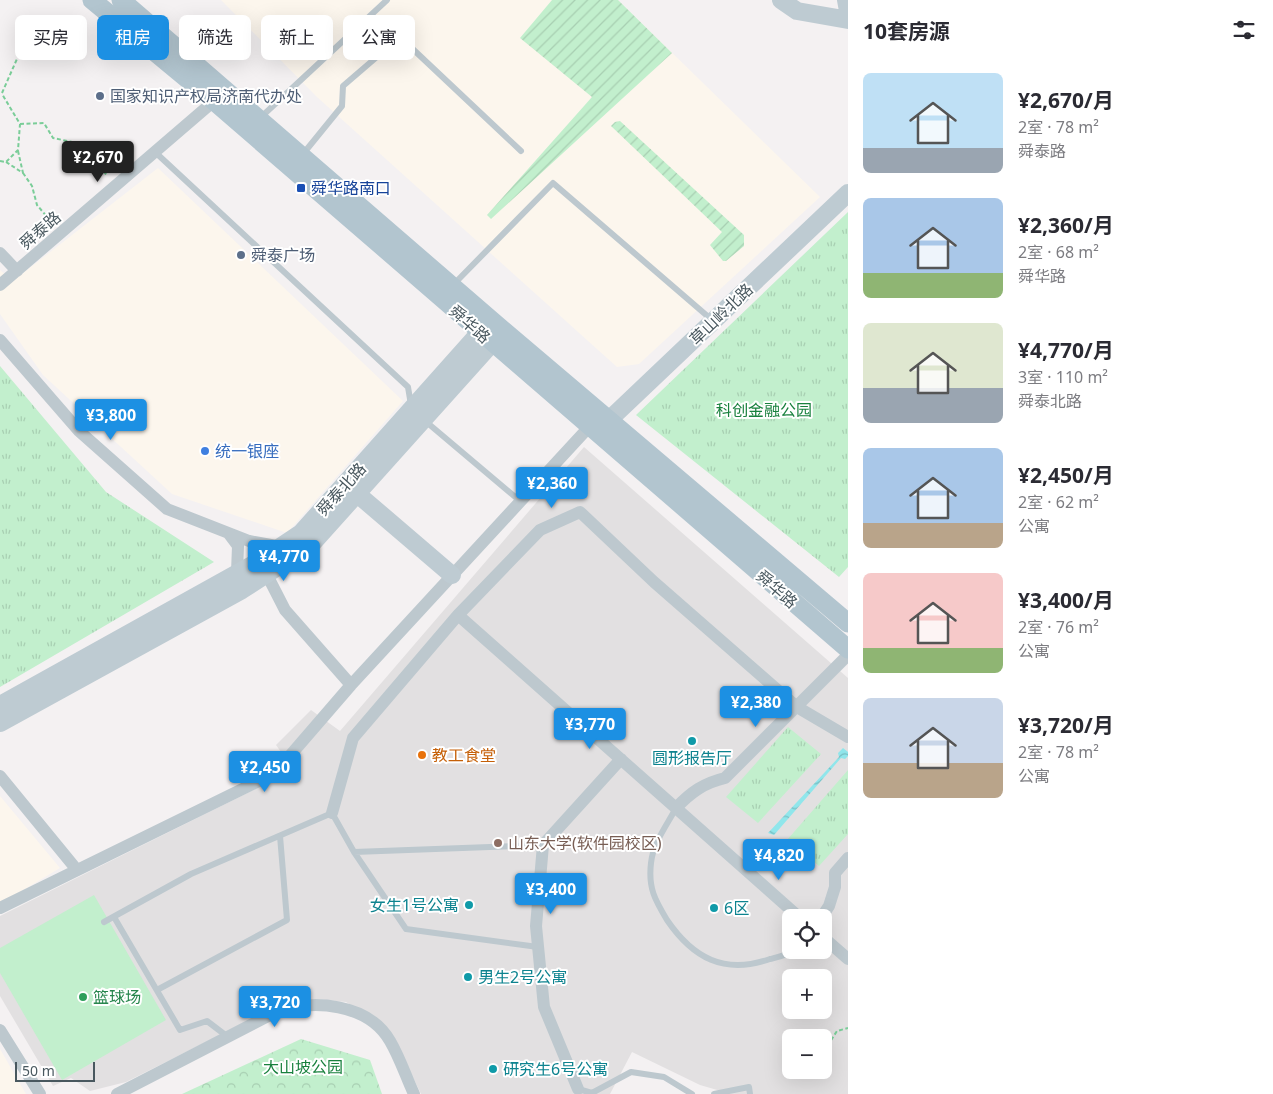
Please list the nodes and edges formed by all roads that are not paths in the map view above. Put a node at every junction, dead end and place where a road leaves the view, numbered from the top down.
1 (92, 0) edge
2 (121, 0) edge
3 (387, 0) edge
4 (782, 0) edge
5 (846, 0) edge
6 (848, 11) edge
7 (848, 20) edge
8 (214, 101) junction
9 (259, 119) junction
10 (521, 151) dead end
11 (155, 152) junction
12 (301, 156) junction
13 (848, 193) edge
14 (0, 253) edge
15 (17, 271) junction
16 (0, 285) edge
17 (452, 286) junction
18 (713, 321) junction
19 (492, 331) junction
20 (0, 340) edge
21 (418, 414) junction
22 (609, 420) junction
23 (589, 427) junction
24 (351, 489) junction
25 (520, 501) junction
26 (229, 534) junction
27 (310, 546) junction
28 (280, 547) junction
29 (263, 567) junction
30 (234, 574) junction
31 (452, 575) junction
32 (458, 616) junction
33 (848, 623) edge
34 (848, 649) edge
35 (848, 655) edge
36 (351, 685) junction
37 (0, 705) edge
38 (797, 707) junction
39 (0, 724) edge
40 (848, 737) edge
41 (621, 759) junction
42 (0, 776) edge
43 (676, 808) junction
44 (332, 813) junction
45 (280, 836) junction
46 (543, 845) junction
47 (354, 852) junction
48 (848, 858) edge
49 (77, 870) junction
50 (0, 908) edge
51 (790, 909) edge
52 (827, 909) edge
53 (114, 916) junction
54 (104, 922) dead end
55 (832, 945) edge
56 (538, 947) junction
57 (782, 955) edge
58 (848, 959) edge
59 (157, 990) junction
60 (0, 1030) edge
61 (228, 1037) junction
62 (578, 1089) joint
63 (592, 1093) edge
64 (40, 1094) edge
65 (117, 1094) edge
66 (414, 1094) edge
67 (692, 1094) edge
68 (714, 1094) edge
69 (750, 1094) edge

1 - 8 main road, 舜华路
2 - 9 main road, 舜华路
3 - 9 lane
4 - 7 main road
5 - 6 main road
8 - 11 street, 舜泰路
8 - 19 main road, 舜华路
9 - 12 main road, 舜华路
10 - 12 lane
11 - 15 street, 舜泰路
11 - 21 lane
12 - 17 main road, 舜华路
13 - 18 main road, 草山岭北路
14 - 15 street
15 - 16 street, 舜泰路
17 - 18 lane
17 - 19 main road, 舜华路
18 - 22 main road, 草山岭北路
19 - 21 main road, 舜泰北路
19 - 22 main road, 舜华路
19 - 23 main road, 舜华路
20 - 26 street
21 - 24 main road, 舜泰北路
21 - 25 lane
22 - 23 main road, 草山岭北路
22 - 33 main road, 舜华路
23 - 25 street
23 - 34 main road, 舜华路
24 - 27 main road
24 - 28 main road, 舜泰北路
24 - 31 main road
25 - 31 street
26 - 28 street
26 - 30 street
27 - 28 street
27 - 29 main road
28 - 29 main road, 舜泰北路
29 - 30 main road, 舜泰北路
29 - 36 street
29 - 39 main road
30 - 37 main road, 舜泰北路
31 - 36 street
32 - 38 street
32 - 41 street
32 - 44 street
35 - 38 street
36 - 49 street
38 - 40 street
38 - 43 street
41 - 43 street
41 - 46 street
42 - 49 street
43 - 51 street
43 - 57 lane
44 - 45 lane
44 - 47 lane
45 - 53 lane
45 - 59 lane
46 - 47 lane
46 - 56 street
47 - 56 lane
48 - 52 street
49 - 50 street
53 - 54 lane
53 - 59 lane
55 - 58 street
56 - 62 street
59 - 61 lane
60 - 64 street
61 - 65 street
61 - 66 street
62 - 63 lane
63 - 67 lane
68 - 69 lane

